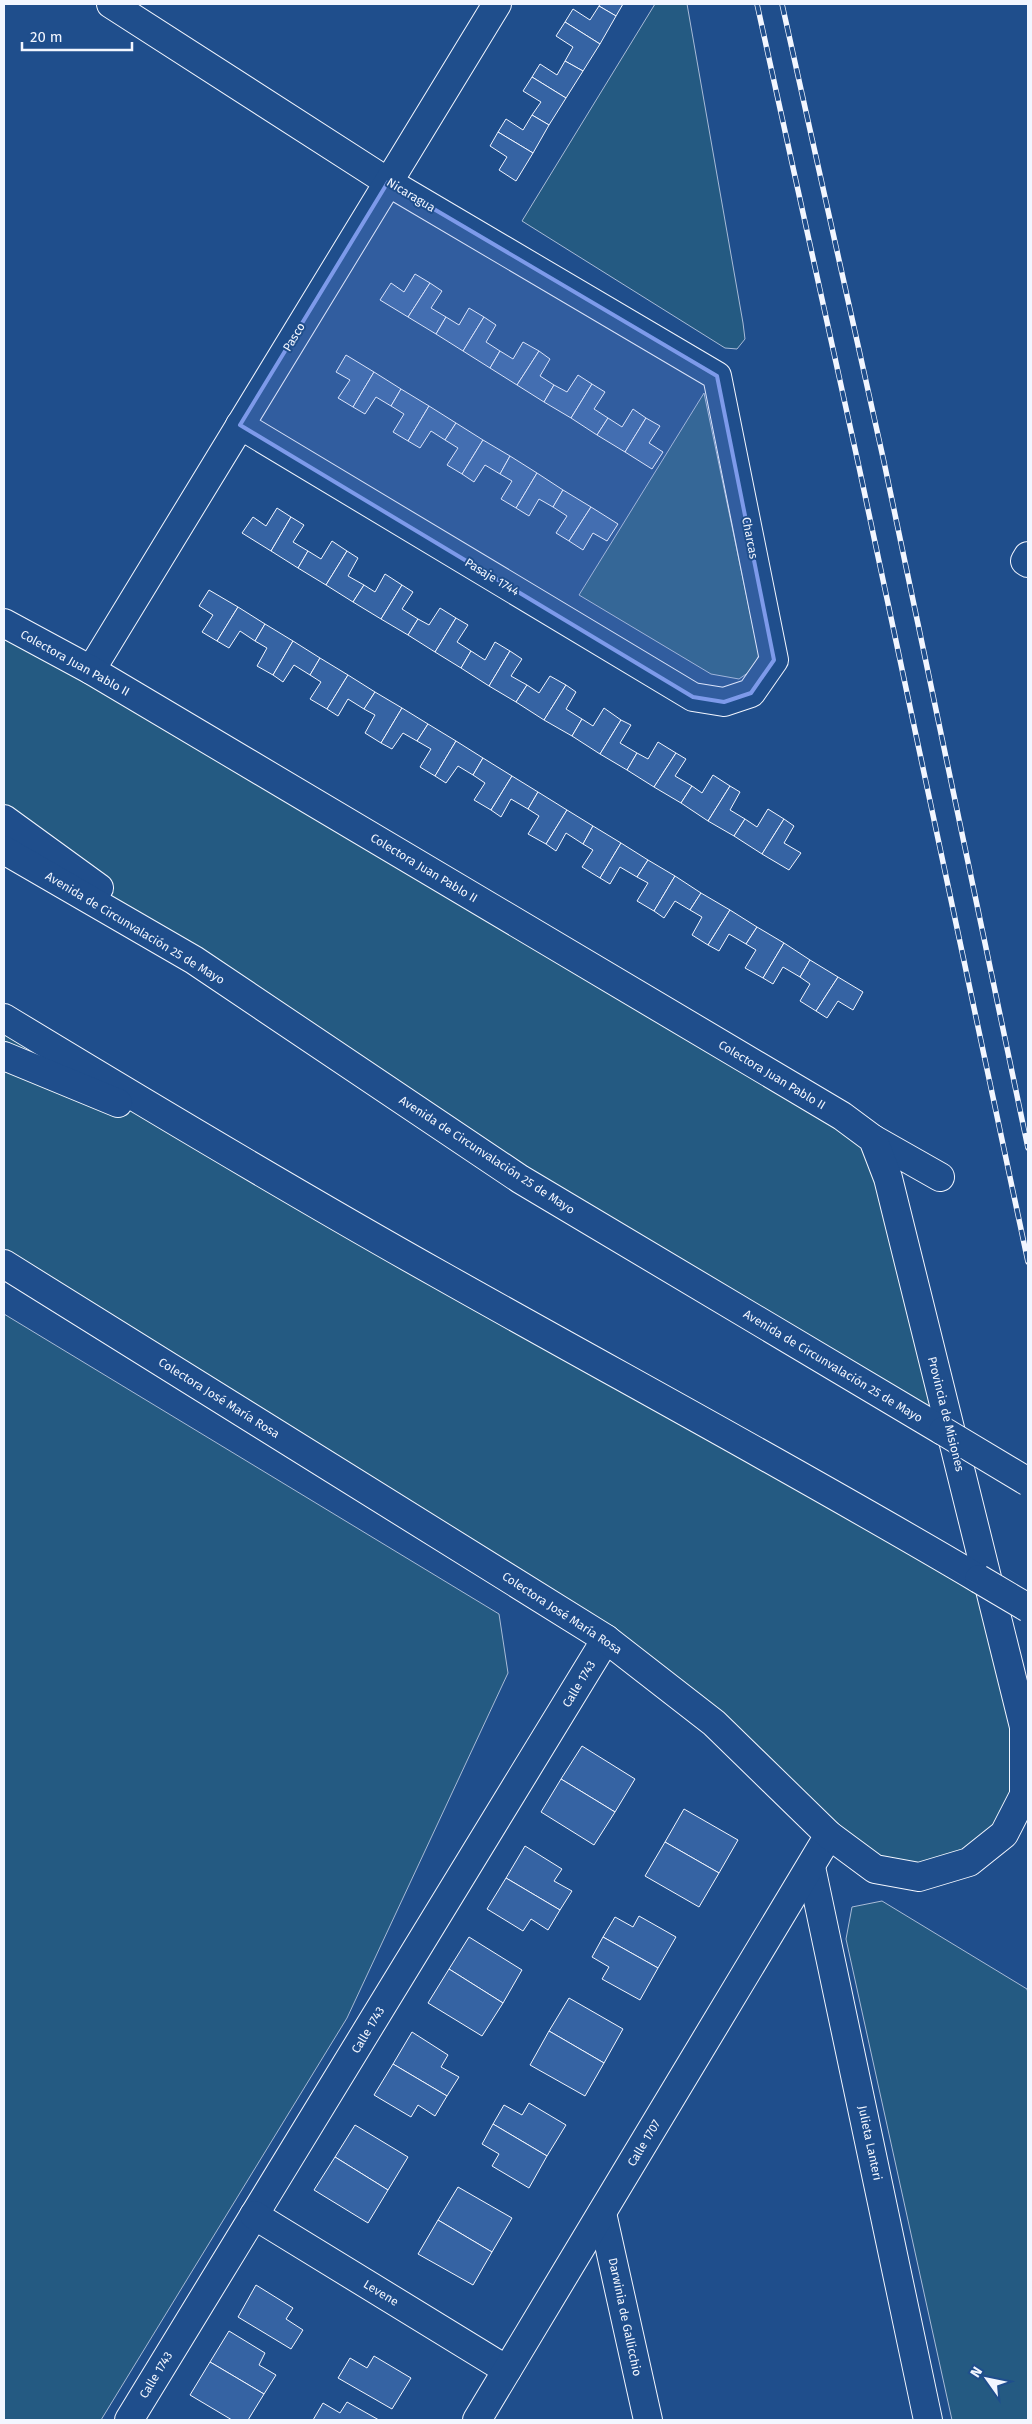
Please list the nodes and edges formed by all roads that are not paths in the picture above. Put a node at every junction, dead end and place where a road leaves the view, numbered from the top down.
1 (111, 4) edge
2 (497, 4) edge
3 (388, 182) junction
4 (717, 376) joint
5 (240, 425) junction
6 (4, 623) edge
7 (91, 670) junction
8 (751, 694) joint
9 (4, 819) edge
10 (4, 850) edge
11 (194, 960) junction
12 (4, 1018) edge
13 (4, 1056) edge
14 (196, 1135) junction
15 (873, 1138) junction
16 (940, 1177) dead end
17 (4, 1264) edge
18 (1028, 1482) edge
19 (1028, 1608) edge
20 (606, 1639) junction
21 (1024, 1727) joint
22 (829, 1835) junction
23 (811, 1867) junction
24 (602, 2213) junction
25 (254, 2216) junction
26 (508, 2370) junction
27 (129, 2420) edge
28 (477, 2420) edge
29 (648, 2420) edge
30 (928, 2420) edge

1 - 3 main road, Nicaragua
2 - 3 main road, Pasco
3 - 4 main road, Nicaragua
3 - 5 main road, Pasco
4 - 8 main road, Charcas
5 - 7 main road, Pasco
5 - 8 main road, Pasaje 1744
6 - 7 main road, Colectora Juan Pablo II
7 - 15 main road, Colectora Juan Pablo II
9 - 11 main road
10 - 11 main road, Avenida de Circunvalación 25 de Mayo
11 - 18 main road, Avenida de Circunvalación 25 de Mayo, bridge
12 - 14 main road
13 - 14 main road
14 - 19 main road, bridge
15 - 16 main road
15 - 21 main road, Provincia de Misiones
17 - 20 main road, Colectora José María Rosa
20 - 22 main road, Colectora José María Rosa
20 - 25 main road, Calle 1743
21 - 22 main road, Colectora José María Rosa
22 - 23 main road, Calle 1707
23 - 24 main road, Calle 1707
23 - 30 main road, Julieta Lanteri
24 - 26 main road, Calle 1707
24 - 29 main road, Darwinia de Gallicchio
25 - 26 main road, Levene
25 - 27 main road, Calle 1743
26 - 28 main road, Calle 1707

